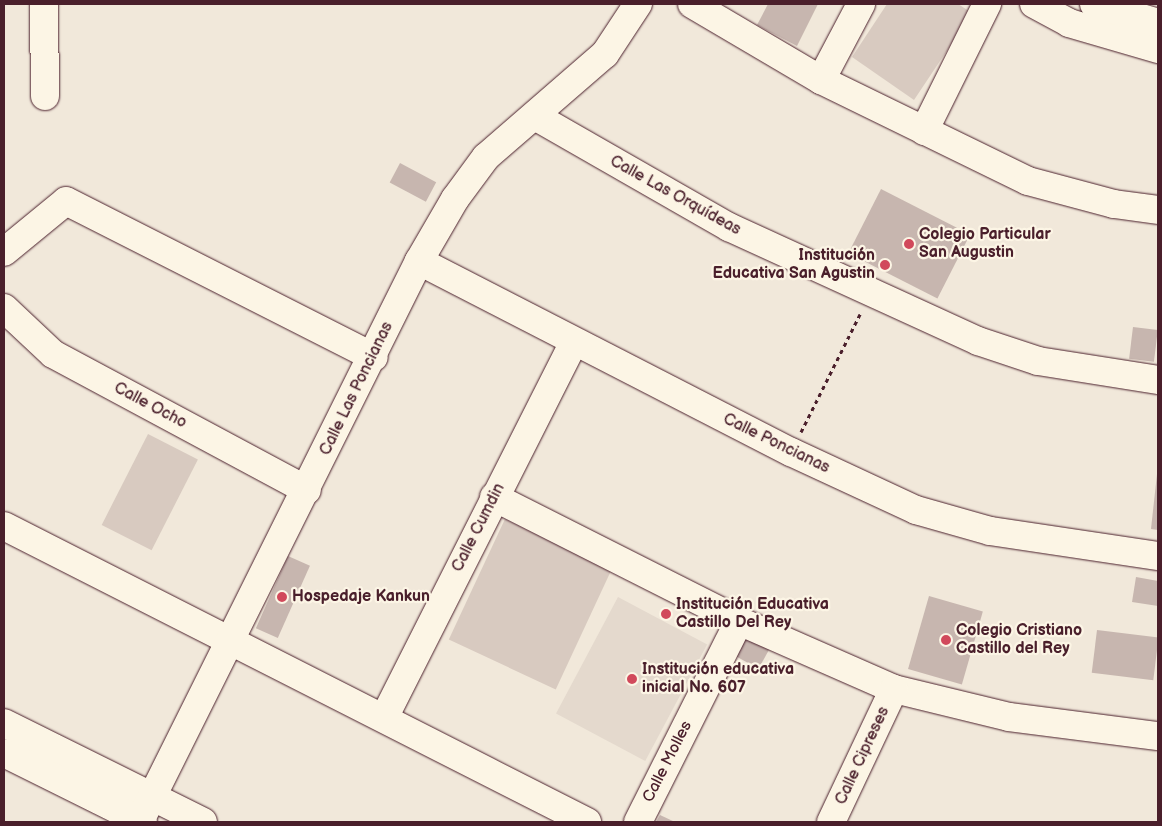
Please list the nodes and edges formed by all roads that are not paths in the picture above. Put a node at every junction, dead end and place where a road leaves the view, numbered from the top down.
1 (44, 4) edge
2 (638, 4) edge
3 (692, 4) edge
4 (861, 4) edge
5 (987, 4) edge
6 (1034, 4) edge
7 (1094, 4) edge
8 (1158, 23) edge
9 (1158, 49) edge
10 (821, 80) junction
11 (45, 96) dead end
12 (535, 116) junction
13 (924, 131) junction
14 (1158, 210) edge
15 (4, 252) edge
16 (419, 261) junction
17 (4, 308) edge
18 (574, 342) junction
19 (374, 357) junction
20 (1158, 380) edge
21 (307, 490) junction
22 (494, 497) junction
23 (4, 526) edge
24 (1158, 556) edge
25 (739, 621) junction
26 (231, 643) junction
27 (894, 690) junction
28 (385, 716) junction
29 (4, 723) edge
30 (1158, 736) edge
31 (4, 753) edge
32 (4, 765) edge
33 (38, 770) junction
34 (154, 797) junction
35 (142, 821) edge
36 (203, 822) edge
37 (587, 822) edge
38 (638, 822) edge
39 (831, 822) edge

1 - 11 street
2 - 12 street, Calle Las Poncianas
3 - 10 street
4 - 10 street
5 - 13 street
6 - 9 street
7 - 8 street
10 - 13 street
12 - 16 street, Calle Las Poncianas
12 - 20 street, Calle Las Orquídeas
13 - 14 street
15 - 19 street
16 - 18 street, Calle Poncianas
16 - 19 street, Calle Las Poncianas
17 - 21 street, Calle Ocho
18 - 22 street, Calle Cumdin
18 - 24 street, Calle Poncianas
19 - 21 street, Calle Las Poncianas
21 - 26 street, Calle Las Poncianas
22 - 25 street
22 - 28 street, Calle Cumdin
23 - 26 street
25 - 27 street
25 - 38 street, Calle Molles
26 - 28 street
26 - 34 street, Calle Las Poncianas
27 - 30 street
27 - 39 street, Calle Cipreses
28 - 37 street
29 - 34 street
31 - 33 street
32 - 33 street
33 - 35 street
34 - 35 street, Calle Las Poncianas
34 - 36 street

